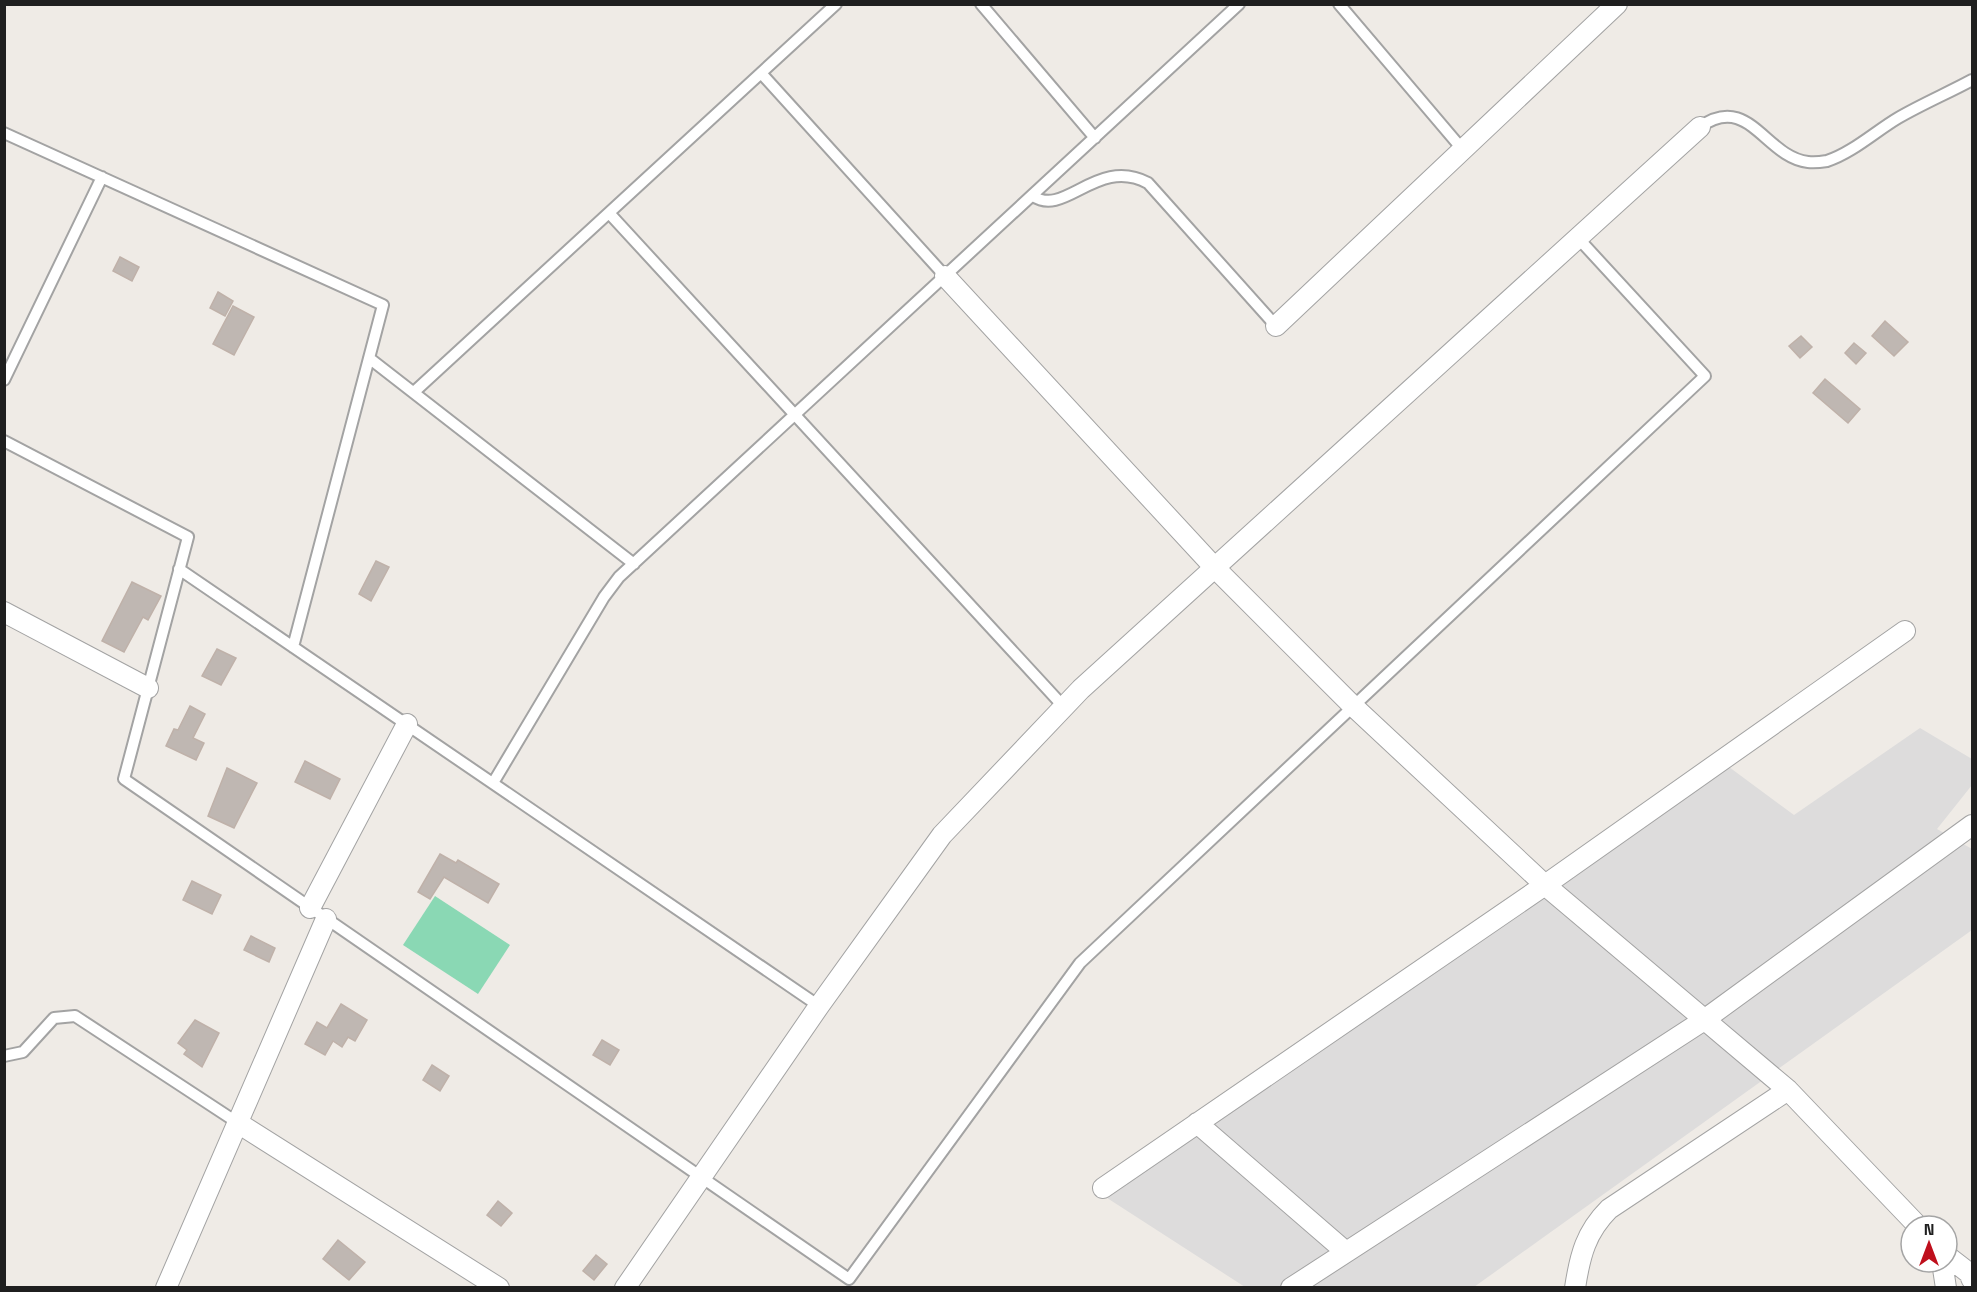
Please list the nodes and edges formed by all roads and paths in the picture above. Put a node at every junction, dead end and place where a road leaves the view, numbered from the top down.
1 (836, 4) edge
2 (981, 4) edge
3 (1239, 4) edge
4 (1339, 4) edge
5 (1617, 5) edge
6 (761, 73) junction
7 (1972, 80) edge
8 (1700, 127) joint
9 (4, 133) edge
10 (1095, 138) junction
11 (1463, 150) junction
12 (102, 177) junction
13 (1033, 196) junction
14 (609, 213) junction
15 (1578, 238) junction
16 (945, 276) junction
17 (1276, 326) joint
18 (369, 358) junction
19 (4, 380) edge
20 (414, 392) junction
21 (795, 415) junction
22 (4, 441) edge
23 (634, 564) junction
24 (1215, 568) junction
25 (179, 569) junction
26 (4, 612) edge
27 (1905, 631) dead end
28 (293, 647) junction
29 (148, 688) junction
30 (1064, 706) junction
31 (1353, 706) junction
32 (407, 724) junction
33 (494, 783) junction
34 (1972, 825) edge
35 (1545, 885) junction
36 (310, 908) junction
37 (327, 919) junction
38 (819, 1006) junction
39 (1704, 1020) junction
40 (4, 1056) edge
41 (1788, 1090) junction
42 (238, 1123) junction
43 (1197, 1123) junction
44 (702, 1178) junction
45 (1103, 1188) dead end
46 (1907, 1214) edge
47 (1346, 1252) junction
48 (1959, 1265) edge
49 (1972, 1280) edge
50 (166, 1287) edge
51 (499, 1287) edge
52 (625, 1287) edge
53 (1291, 1287) edge
54 (1575, 1287) edge

1 - 6 lane
2 - 10 lane
3 - 10 lane
4 - 11 lane
5 - 11 street
6 - 14 lane
6 - 16 lane
7 - 8 lane
8 - 15 street
9 - 12 lane
10 - 13 lane
11 - 17 street
12 - 18 lane
12 - 19 lane
13 - 16 lane
13 - 17 lane
14 - 20 lane
14 - 21 lane
15 - 24 street
15 - 31 lane
16 - 21 lane
16 - 24 street
18 - 20 lane
18 - 28 lane
20 - 23 lane
21 - 23 lane
21 - 30 lane
22 - 25 lane
23 - 33 lane
24 - 30 street
24 - 31 street
25 - 28 lane
25 - 29 lane
26 - 29 street
27 - 35 street
28 - 32 lane
29 - 36 lane
30 - 38 street
31 - 35 street
31 - 44 lane
32 - 33 lane
32 - 36 street
33 - 38 lane
34 - 39 street
35 - 39 street
35 - 43 street
36 - 37 lane
37 - 42 street
37 - 44 lane
38 - 44 street
39 - 41 street
39 - 47 street
40 - 42 lane
41 - 46 street
41 - 54 street
42 - 50 street
42 - 51 street
43 - 45 street
43 - 47 street
44 - 52 street
47 - 53 street
48 - 49 street

